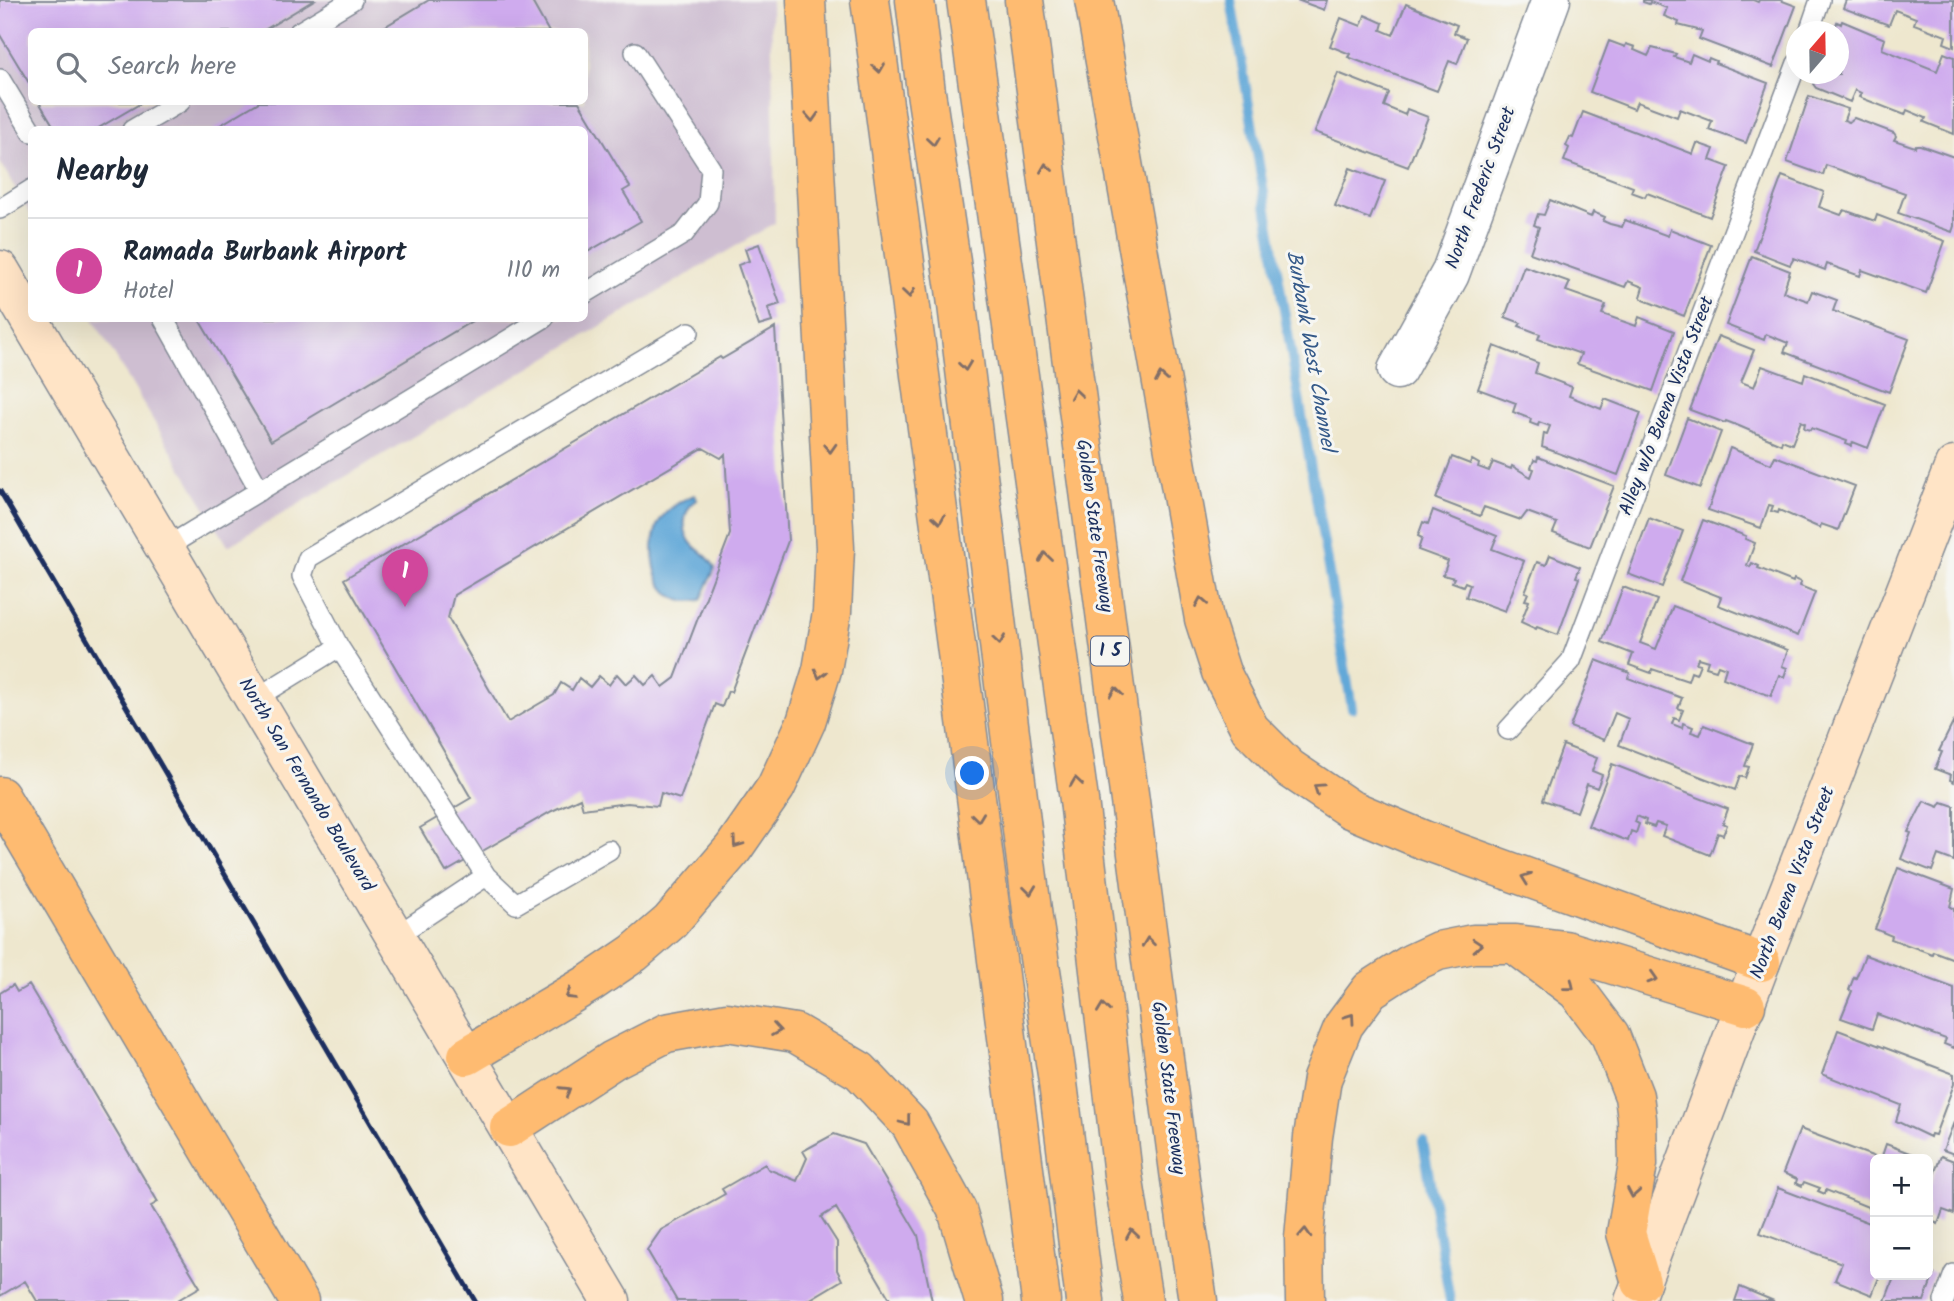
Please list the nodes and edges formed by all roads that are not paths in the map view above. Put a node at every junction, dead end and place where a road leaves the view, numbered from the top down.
1 (352, 0) edge
2 (806, 0) edge
3 (870, 0) edge
4 (915, 0) edge
5 (966, 0) edge
6 (1024, 0) edge
7 (1094, 0) edge
8 (1551, 0) edge
9 (1820, 0) edge
10 (1813, 21) edge
11 (306, 28) edge
12 (635, 52) dead end
13 (0, 79) edge
14 (1789, 84) edge
15 (175, 105) edge
16 (28, 126) edge
17 (139, 126) edge
18 (28, 192) edge
19 (0, 209) edge
20 (0, 270) edge
21 (588, 292) edge
22 (27, 307) edge
23 (36, 322) edge
24 (165, 322) edge
25 (537, 322) edge
26 (689, 331) dead end
27 (1397, 370) dead end
28 (1954, 466) edge
29 (260, 491) junction
30 (165, 548) junction
31 (339, 647) junction
32 (255, 699) junction
33 (1507, 730) dead end
34 (0, 796) edge
35 (609, 850) dead end
36 (486, 876) junction
37 (396, 936) junction
38 (1516, 944) junction
39 (1761, 962) junction
40 (1746, 1006) junction
41 (467, 1056) junction
42 (509, 1128) junction
43 (1954, 1274) edge
44 (1638, 1292) edge
45 (296, 1298) edge
46 (611, 1301) edge
47 (984, 1301) edge
48 (1041, 1301) edge
49 (1085, 1301) edge
50 (1143, 1301) edge
51 (1198, 1301) edge
52 (1305, 1301) edge
53 (1944, 1301) edge

1 - 11 lane
2 -> 41 main road
3 -> 48 main road
4 -> 49 main road
50 -> 5 main road
51 -> 6 main road, Golden State Freeway / I 5
39 -> 7 main road
8 - 27 street, North Frederic Street
9 - 10 lane
12 - 21 lane
13 - 16 lane
14 - 33 lane, Alley w/o Buena Vista Street
15 - 17 lane
18 - 19 lane
20 - 22 main road, North San Fernando Boulevard
23 - 30 main road, North San Fernando Boulevard
24 - 29 lane
25 - 29 lane
26 - 31 lane
28 - 39 main road, North Buena Vista Street
29 - 30 lane
30 - 32 main road, North San Fernando Boulevard
31 - 32 lane
31 - 36 lane
32 - 37 main road, North San Fernando Boulevard
34 - 45 main road
35 - 36 lane
36 - 37 lane
37 - 41 main road, North San Fernando Boulevard
38 -> 40 main road
38 -> 44 main road
52 -> 38 main road
39 - 40 main road, North Buena Vista Street
40 - 44 main road, North Buena Vista Street
41 - 42 main road, North San Fernando Boulevard
42 - 46 main road, North San Fernando Boulevard
42 -> 47 main road
43 - 53 lane

